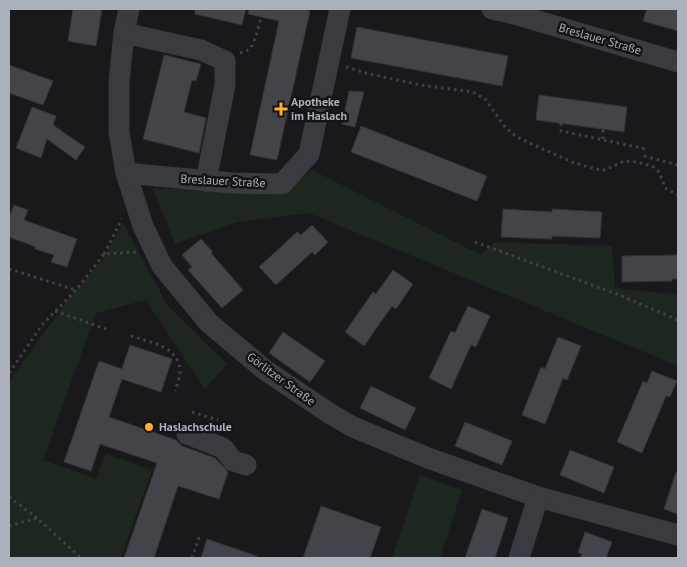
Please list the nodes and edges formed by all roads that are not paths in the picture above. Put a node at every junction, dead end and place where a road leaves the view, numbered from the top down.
1 (129, 9) edge
2 (340, 9) edge
3 (492, 9) edge
4 (124, 33) junction
5 (678, 62) edge
6 (126, 173) junction
7 (206, 181) junction
8 (187, 434) dead end
9 (246, 465) dead end
10 (538, 497) junction
11 (678, 535) edge
12 (519, 558) edge

1 - 4 street, Görlitzer Straße
2 - 7 street, Breslauer Straße
3 - 5 street, Breslauer Straße
4 - 6 street, Görlitzer Straße
4 - 7 street
6 - 7 street, Breslauer Straße
6 - 10 street, Görlitzer Straße
8 - 9 street
10 - 11 street, Görlitzer Straße
10 - 12 street

